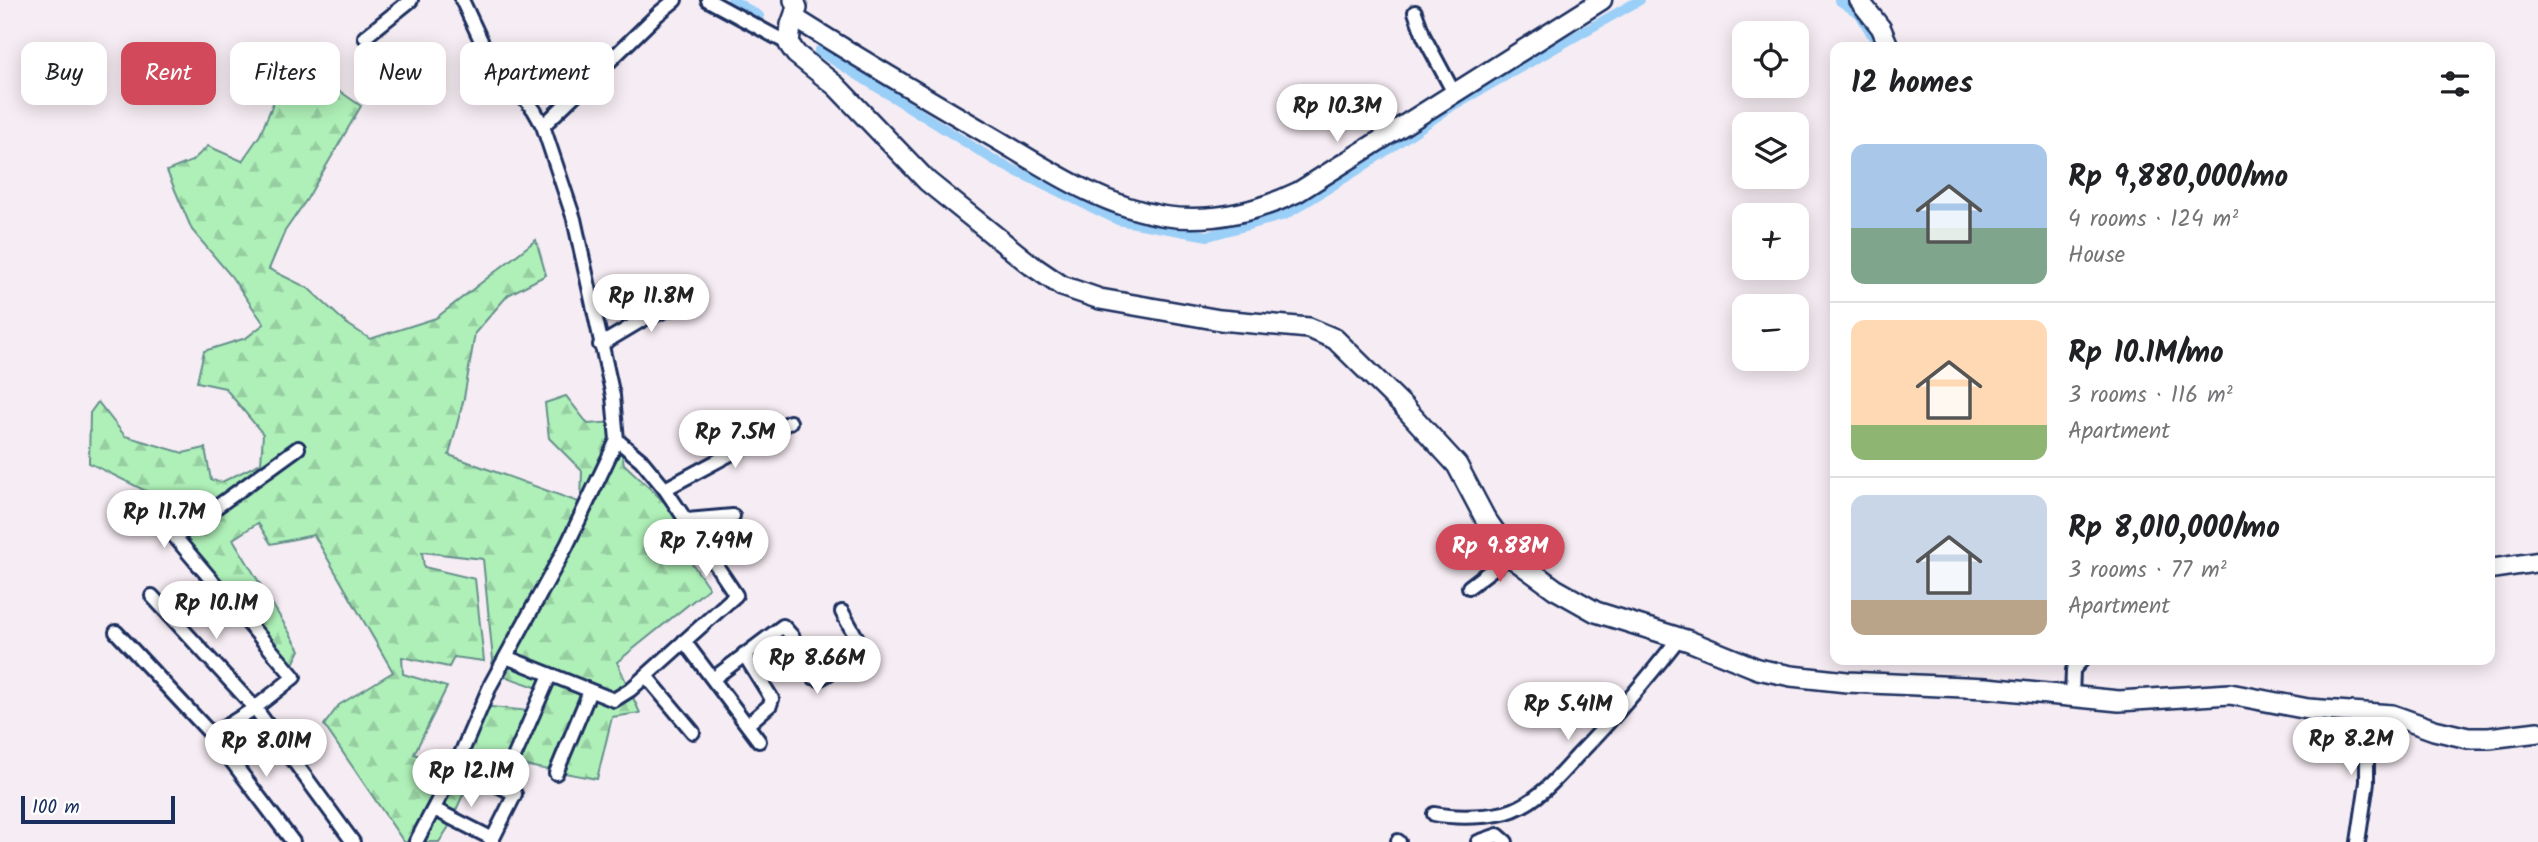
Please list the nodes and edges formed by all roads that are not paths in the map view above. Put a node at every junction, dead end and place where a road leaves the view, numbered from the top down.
1 (411, 0) edge
2 (462, 0) edge
3 (675, 0) edge
4 (708, 0) edge
5 (1602, 0) edge
6 (1859, 0) edge
7 (795, 9) edge
8 (1415, 12) dead end
9 (365, 37) dead end
10 (1887, 42) edge
11 (789, 44) junction
12 (1454, 93) junction
13 (543, 126) junction
14 (691, 300) dead end
15 (600, 345) junction
16 (790, 422) dead end
17 (617, 440) junction
18 (298, 448) dead end
19 (664, 489) junction
20 (733, 516) dead end
21 (687, 520) junction
22 (1511, 555) junction
23 (2538, 562) edge
24 (2495, 568) edge
25 (1469, 587) dead end
26 (152, 596) dead end
27 (842, 612) dead end
28 (116, 632) dead end
29 (1679, 638) junction
30 (684, 641) junction
31 (744, 654) junction
32 (506, 657) junction
33 (2078, 665) edge
34 (550, 675) junction
35 (646, 676) junction
36 (714, 678) junction
37 (590, 691) junction
38 (2072, 697) junction
39 (255, 708) junction
40 (2367, 713) junction
41 (747, 725) junction
42 (692, 732) dead end
43 (2538, 732) edge
44 (212, 735) junction
45 (759, 741) dead end
46 (515, 755) dead end
47 (456, 764) junction
48 (556, 773) dead end
49 (434, 809) junction
50 (1434, 814) dead end
51 (492, 840) edge
52 (293, 842) edge
53 (353, 842) edge
54 (416, 842) edge
55 (1478, 842) edge
56 (1506, 842) edge
57 (2358, 842) edge

1 - 9 street
2 - 13 street
3 - 13 street
4 - 11 street
5 - 12 street
6 - 10 street
7 - 11 main road
7 - 12 street
8 - 12 street
11 - 22 main road
13 - 15 street
14 - 15 street
15 - 17 street
16 - 19 street
17 - 19 street
17 - 32 street
18 - 39 street
19 - 21 street
20 - 21 street
21 - 30 street
22 - 25 street
22 - 29 main road
23 - 24 street
26 - 39 street
27 - 31 street
28 - 44 street
29 - 38 main road
29 - 50 street
30 - 35 street
30 - 36 street
31 - 36 street
31 - 41 street
32 - 34 street
32 - 47 street
33 - 38 street
34 - 37 street
34 - 46 street
35 - 37 street
35 - 42 street
36 - 41 street
37 - 48 street
38 - 40 main road
39 - 44 street
39 - 53 street
40 - 43 main road
40 - 57 street
41 - 45 street
44 - 52 street
47 - 49 street
47 - 51 street
49 - 51 street
49 - 54 street
55 - 56 street

